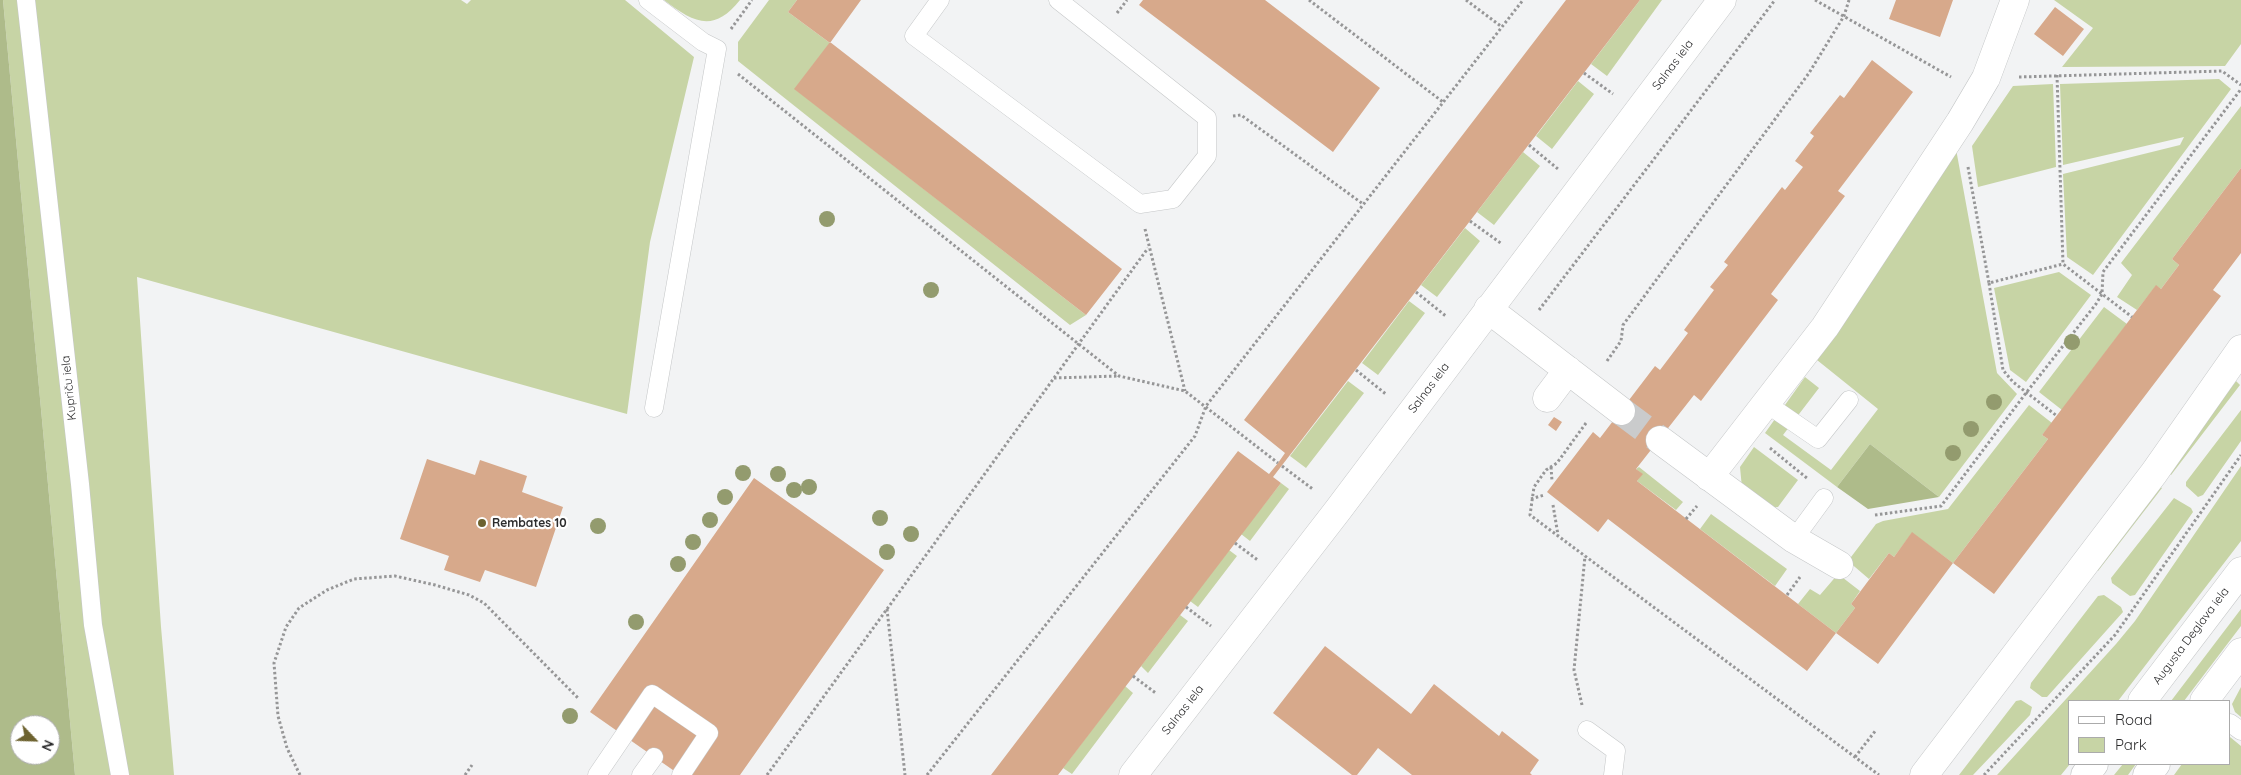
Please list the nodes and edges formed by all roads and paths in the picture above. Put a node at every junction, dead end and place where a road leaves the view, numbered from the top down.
1 (26, 0) edge
2 (648, 0) edge
3 (752, 0) edge
4 (940, 0) edge
5 (1058, 0) edge
6 (1309, 0) edge
7 (1466, 0) edge
8 (1523, 0) edge
9 (1722, 0) edge
10 (1775, 0) edge
11 (1849, 0) edge
12 (2014, 0) edge
13 (1502, 27) junction
14 (717, 49) junction
15 (2222, 71) dead end
16 (1584, 73) dead end
17 (2057, 75) dead end
18 (2241, 85) edge
19 (2241, 89) edge
20 (1619, 99) dead end
21 (1443, 102) junction
22 (1207, 118) junction
23 (1960, 122) junction
24 (1529, 145) dead end
25 (1563, 172) dead end
26 (1140, 204) junction
27 (1363, 204) junction
28 (1470, 222) dead end
29 (1507, 247) dead end
30 (1148, 248) junction
31 (2063, 264) junction
32 (1989, 283) junction
33 (1416, 292) dead end
34 (2102, 294) junction
35 (1488, 309) junction
36 (2132, 317) dead end
37 (1449, 319) dead end
38 (1521, 334) junction
39 (1077, 344) junction
40 (2241, 349) edge
41 (1356, 370) dead end
42 (1119, 376) junction
43 (1054, 378) junction
44 (1577, 378) junction
45 (1185, 391) junction
46 (2026, 393) junction
47 (1387, 396) dead end
48 (1547, 398) dead end
49 (1849, 400) dead end
50 (1767, 404) junction
51 (1206, 406) junction
52 (654, 408) dead end
53 (1621, 411) tunnel mouth
54 (2056, 416) dead end
55 (1590, 418) dead end
56 (1746, 430) junction
57 (1660, 440) tunnel mouth
58 (2241, 455) edge
59 (1278, 463) dead end
60 (1282, 466) dead end
61 (1551, 467) junction
62 (1709, 477) junction
63 (1552, 481) dead end
64 (1544, 495) dead end
65 (1824, 498) joint
66 (1531, 499) junction
67 (1698, 504) dead end
68 (1553, 505) dead end
69 (1338, 510) junction
70 (1875, 515) dead end
71 (1686, 519) dead end
72 (1558, 536) junction
73 (1794, 539) junction
74 (1235, 543) dead end
75 (1585, 556) junction
76 (1261, 563) dead end
77 (1840, 564) dead end
78 (2241, 570) edge
79 (1804, 573) dead end
80 (1787, 595) dead end
81 (1186, 607) dead end
82 (887, 608) junction
83 (1213, 628) dead end
84 (2241, 652) edge
85 (1133, 676) dead end
86 (1159, 696) dead end
87 (578, 698) dead end
88 (2143, 700) edge
89 (2205, 700) edge
90 (2231, 723) edge
91 (1587, 730) joint
92 (1876, 730) dead end
93 (2241, 731) edge
94 (654, 757) dead end
95 (1855, 757) junction
96 (2093, 765) edge
97 (2155, 765) edge
98 (472, 766) dead end
99 (120, 775) edge
100 (300, 775) edge
101 (465, 775) edge
102 (597, 775) edge
103 (641, 775) edge
104 (681, 775) edge
105 (767, 775) edge
106 (905, 775) edge
107 (927, 775) edge
108 (1133, 775) edge
109 (1613, 775) edge
110 (1879, 775) edge
111 (1924, 775) edge
112 (1984, 775) edge
113 (2085, 775) edge
114 (2147, 775) edge

1 - 99 lane, Kupriču iela
2 - 14 lane
3 - 14 path
4 - 26 lane
5 - 22 lane
6 - 21 path
7 - 13 path
8 - 13 path
9 - 35 street, Salnas iela
10 - 38 path
11 - 44 path
12 - 23 street
13 - 21 path
14 - 39 path
14 - 52 lane
15 - 18 path
16 - 20 path
17 - 31 path
19 - 34 path
21 - 27 path
22 - 26 lane
22 - 27 path
23 - 32 path
23 - 50 street
24 - 25 path
26 - 30 path
27 - 51 path
28 - 29 path
30 - 39 path
30 - 45 path
31 - 32 path
31 - 34 path
32 - 46 path
33 - 37 path
34 - 36 path
34 - 46 path
35 - 38 street
35 - 69 street, Salnas iela
38 - 44 street
39 - 42 path
39 - 43 path
40 - 111 street
41 - 47 path
42 - 43 path
42 - 45 path
43 - 82 path
44 - 48 street
44 - 53 street
45 - 51 path
46 - 54 path
46 - 70 path
49 - 50 lane
50 - 56 street
51 - 59 path
51 - 107 path
55 - 61 path
56 - 62 street
56 - 65 path
57 - 62 street
58 - 112 path
60 - 69 path
61 - 63 path
61 - 66 path
62 - 73 street
64 - 66 path
65 - 73 lane
66 - 72 path
67 - 71 path
68 - 72 path
69 - 108 street, Salnas iela
72 - 75 path
73 - 77 street
74 - 76 path
75 - 91 path
75 - 95 path
78 - 88 street, Augusta Deglava iela
79 - 80 path
81 - 83 path
82 - 105 path
82 - 106 path
84 - 89 street
85 - 86 path
87 - 100 path
90 - 93 lane
91 - 109 lane
92 - 95 path
94 - 103 lane
95 - 110 path
96 - 113 street
97 - 114 street
98 - 101 path
102 - 104 lane

